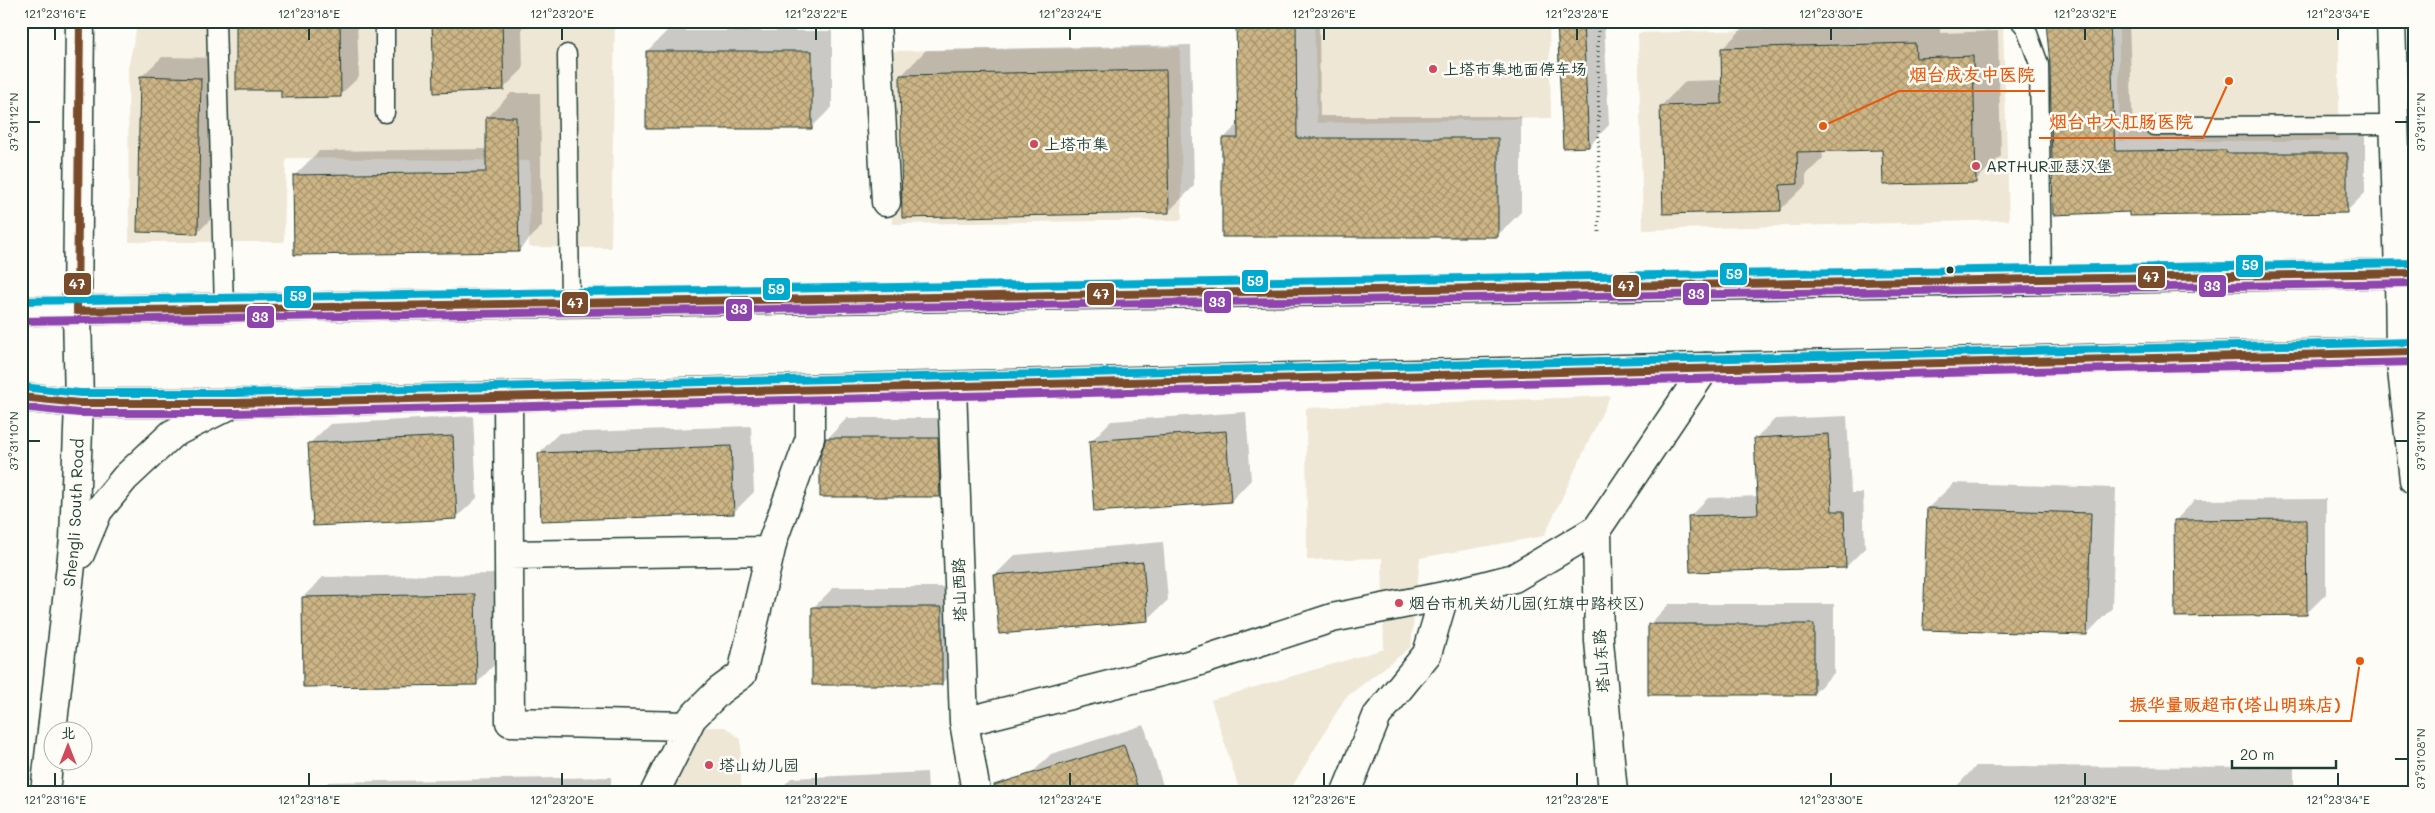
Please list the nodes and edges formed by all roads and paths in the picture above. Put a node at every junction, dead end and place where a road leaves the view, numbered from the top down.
1 (80, 21) edge
2 (216, 21) edge
3 (385, 21) edge
4 (876, 21) edge
5 (1598, 21) edge
6 (2020, 21) edge
7 (2390, 21) edge
8 (567, 54) dead end
9 (385, 113) dead end
10 (2394, 125) junction
11 (2154, 126) dead end
12 (886, 202) dead end
13 (1599, 235) dead end
14 (2406, 273) edge
15 (2042, 279) junction
16 (570, 304) junction
17 (224, 309) junction
18 (21, 311) edge
19 (76, 311) junction
20 (2407, 352) edge
21 (1706, 367) junction
22 (952, 387) junction
23 (810, 390) junction
24 (21, 397) edge
25 (508, 397) junction
26 (79, 403) junction
27 (234, 403) junction
28 (2414, 480) edge
29 (1597, 529) junction
30 (770, 551) junction
31 (509, 555) junction
32 (67, 596) junction
33 (1444, 596) junction
34 (964, 722) junction
35 (688, 726) junction
36 (45, 792) edge
37 (655, 792) edge
38 (976, 792) edge
39 (1346, 792) edge
40 (1614, 792) edge

1 - 19 main road, Shengli South Road
2 - 17 lane
3 - 9 lane
4 - 12 main road
5 - 13 path
6 - 15 lane
7 - 10 main road
8 - 16 lane
10 - 11 lane
10 - 14 main road
14 - 15 main road
14 - 20 main road
15 - 16 main road
16 - 17 main road
17 - 19 main road
18 - 19 main road
19 - 26 main road, Shengli South Road
20 - 21 main road
20 - 28 main road
21 - 22 main road
21 - 29 main road
22 - 23 main road
22 - 34 main road, 塔山西路
23 - 25 main road
23 - 30 main road
24 - 26 main road
25 - 27 main road
25 - 31 main road
26 - 27 main road
26 - 32 main road, Shengli South Road
27 - 32 main road
29 - 33 main road
29 - 40 main road, 塔山东路
30 - 31 main road
30 - 35 main road
31 - 35 main road
32 - 36 main road, Shengli South Road
33 - 34 main road
33 - 39 main road
34 - 38 main road, 塔山西路
35 - 37 main road

